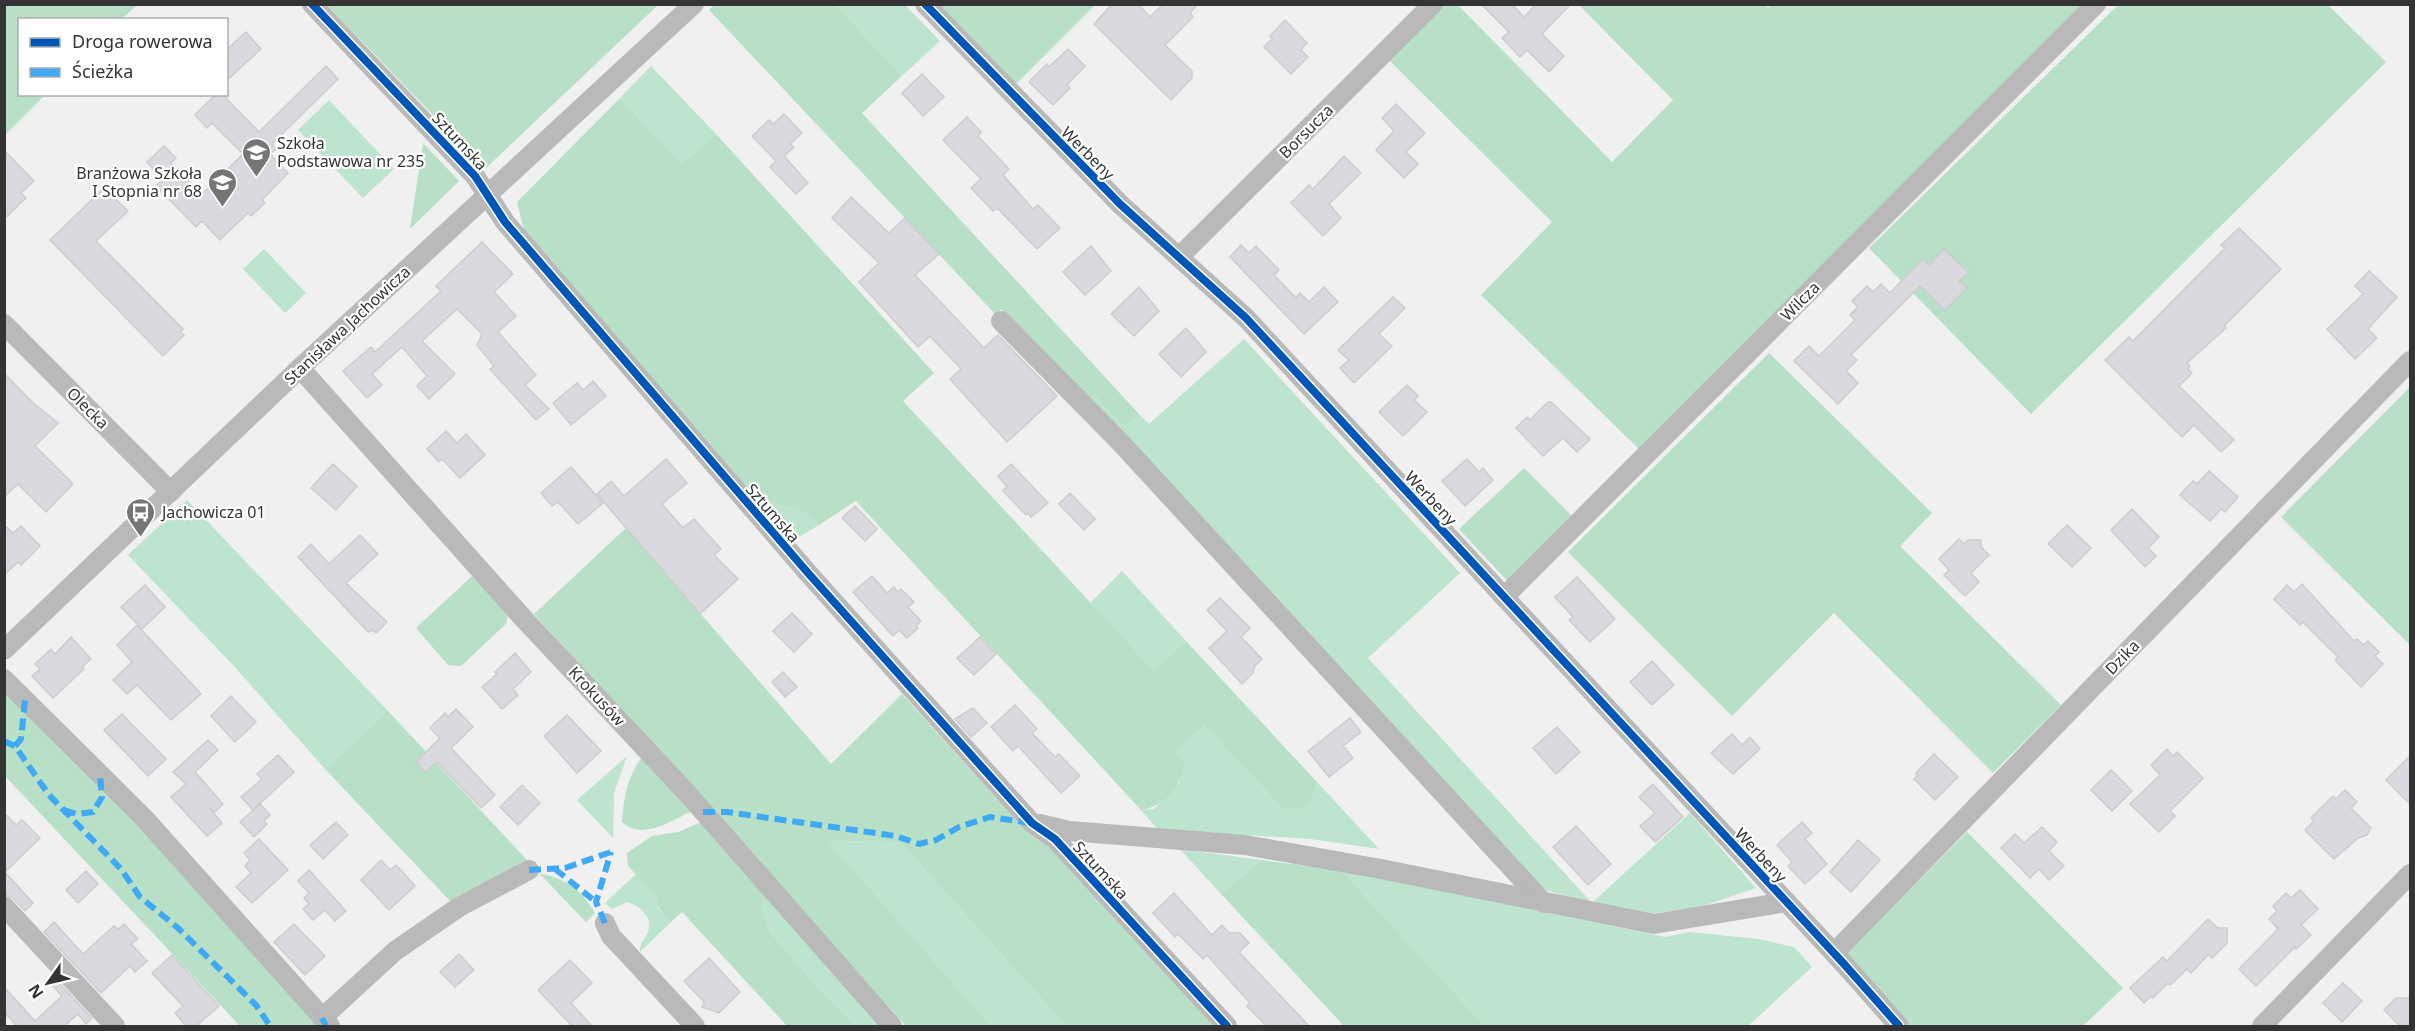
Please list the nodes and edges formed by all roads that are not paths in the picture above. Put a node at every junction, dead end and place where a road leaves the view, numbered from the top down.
1 (312, 4) edge
2 (694, 4) edge
3 (925, 4) edge
4 (1433, 4) edge
5 (2096, 4) edge
6 (488, 193) junction
7 (1179, 257) junction
8 (1001, 321) dead end
9 (4, 324) edge
10 (2410, 361) edge
11 (300, 368) junction
12 (171, 492) junction
13 (1504, 597) junction
14 (4, 650) edge
15 (4, 679) edge
16 (1032, 823) junction
17 (529, 870) dead end
18 (2410, 874) edge
19 (1786, 902) junction
20 (1544, 903) junction
21 (4, 906) edge
22 (605, 923) dead end
23 (1834, 953) junction
24 (326, 1022) edge
25 (115, 1026) edge
26 (695, 1026) edge
27 (892, 1026) edge
28 (1227, 1026) edge
29 (1899, 1026) edge
30 (2262, 1026) edge

1 - 6 street, Sztumska
2 - 6 street, Stanisława Jachowicza
3 - 7 street, Werbeny
4 - 7 street, Borsucza
5 - 13 street, Wilcza
6 - 11 street, Stanisława Jachowicza
6 - 16 street, Sztumska
7 - 13 street, Werbeny
8 - 20 street
9 - 12 street, Olecka
10 - 23 street, Dzika
11 - 12 street, Stanisława Jachowicza
11 - 27 street, Krokusów
12 - 14 street, Stanisława Jachowicza
13 - 19 street, Werbeny
15 - 24 street
16 - 20 street
16 - 28 street, Sztumska
17 - 24 street
18 - 30 street
19 - 20 street
19 - 23 street, Werbeny
21 - 25 street
22 - 26 street
23 - 29 street, Werbeny

